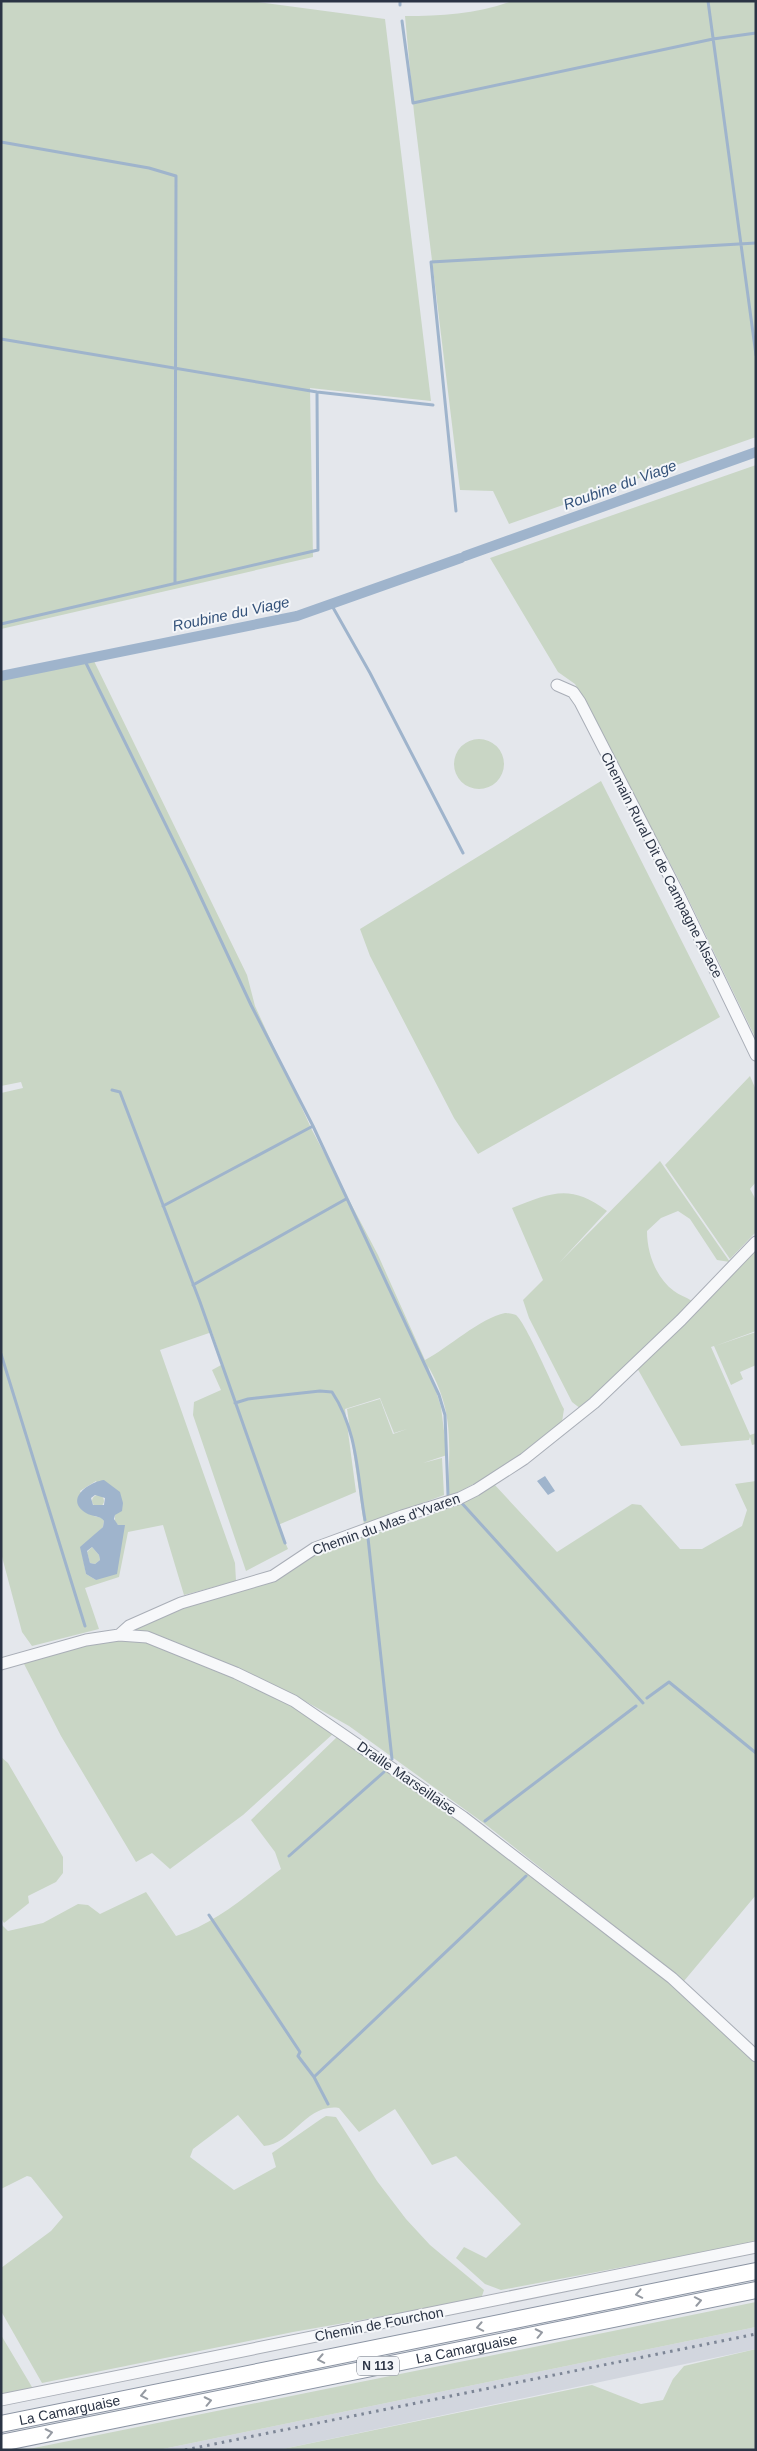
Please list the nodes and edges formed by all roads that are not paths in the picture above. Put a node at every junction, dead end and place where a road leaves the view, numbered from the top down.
1 (558, 685) dead end
2 (756, 1055) edge
3 (756, 1242) edge
4 (119, 1634) junction
5 (1, 1664) edge
6 (756, 2056) edge
7 (756, 2247) edge
8 (756, 2271) edge
9 (756, 2290) edge
10 (1, 2400) edge
11 (1, 2424) edge
12 (1, 2443) edge

1 - 2 street, Chemain Rural Dit de Campagne Alsace
3 - 4 street, Chemin du Mas d'Yvaren
4 - 5 street, Draille Marseillaise
4 - 6 street, Draille Marseillaise
7 - 10 street, Chemin de Fourchon
8 -> 11 highway, La Camarguaise / N 113
12 -> 9 highway, La Camarguaise / N 113

